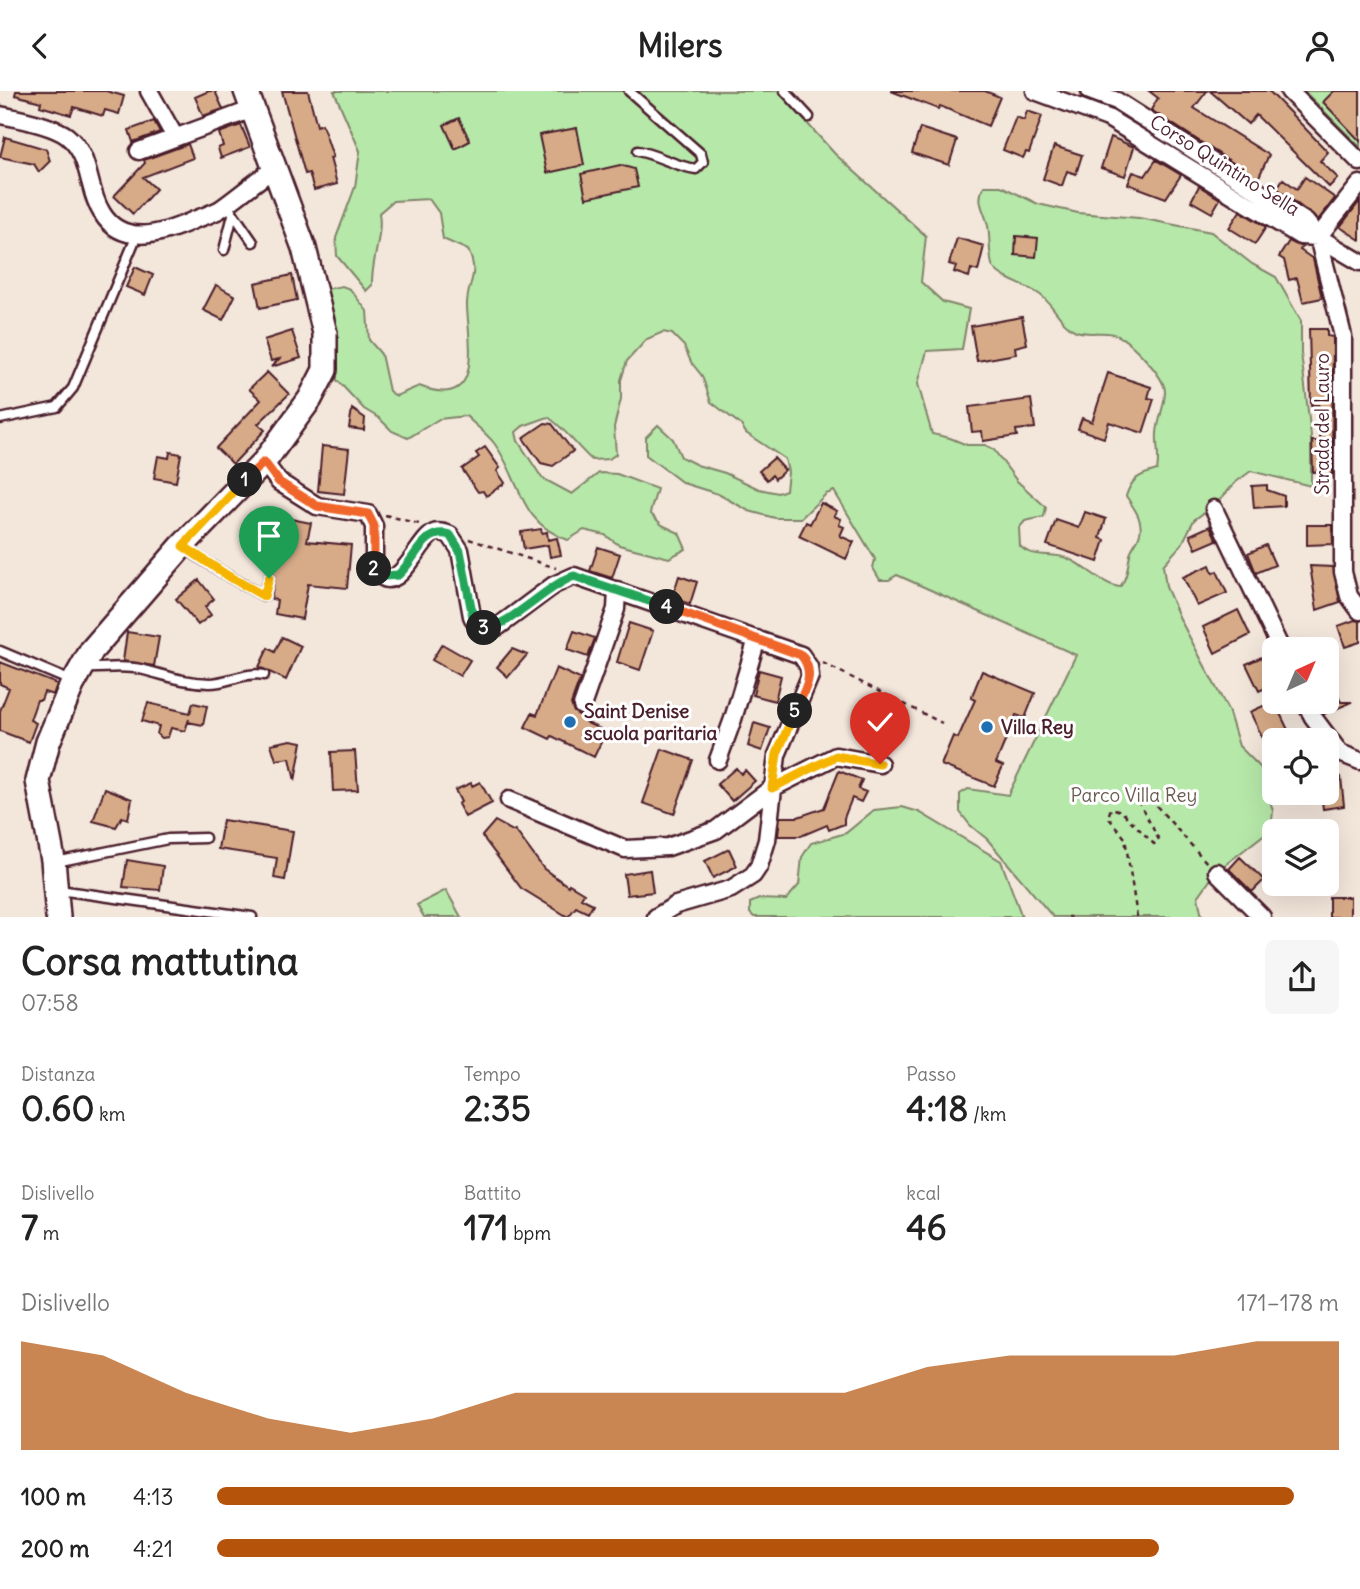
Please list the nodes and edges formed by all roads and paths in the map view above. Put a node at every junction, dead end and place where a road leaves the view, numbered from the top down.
1 (149, 91) edge
2 (629, 91) edge
3 (785, 91) edge
4 (1035, 91) edge
5 (1090, 91) edge
6 (1289, 91) edge
7 (249, 100) edge
8 (0, 115) edge
9 (808, 117) dead end
10 (175, 137) junction
11 (139, 151) dead end
12 (638, 151) dead end
13 (1360, 162) edge
14 (275, 168) junction
15 (1360, 184) edge
16 (230, 209) junction
17 (137, 235) junction
18 (1318, 237) junction
19 (253, 241) dead end
20 (224, 250) dead end
21 (1360, 262) edge
22 (0, 419) edge
23 (264, 462) junction
24 (1214, 509) dead end
25 (368, 514) junction
26 (430, 527) dead end
27 (477, 542) dead end
28 (183, 546) junction
29 (556, 569) dead end
30 (269, 578) dead end
31 (617, 590) junction
32 (1360, 611) edge
33 (1275, 637) edge
34 (757, 639) junction
35 (0, 651) edge
36 (801, 655) junction
37 (77, 675) junction
38 (264, 675) dead end
39 (582, 706) dead end
40 (1312, 714) edge
41 (942, 723) dead end
42 (718, 760) dead end
43 (1360, 761) edge
44 (880, 764) dead end
45 (772, 788) junction
46 (509, 800) dead end
47 (205, 838) dead end
48 (53, 863) junction
49 (1217, 872) joint
50 (56, 890) junction
51 (58, 917) edge
52 (252, 917) edge
53 (656, 917) edge
54 (1137, 917) edge
55 (1262, 917) edge

1 - 10 street
2 - 12 lane
3 - 9 lane
4 - 18 street, Corso Quintino Sella
5 - 18 street, Corso Quintino Sella
6 - 13 street
7 - 10 street
7 - 14 street
8 - 17 street
10 - 11 street
14 - 16 street
14 - 23 street
15 - 18 street
16 - 17 street
16 - 19 lane
16 - 20 lane
17 - 22 lane
18 - 21 street, Corso Quintino Sella
18 - 32 street, Strada del Lauro
23 - 25 street
23 - 28 street
24 - 33 street
25 - 26 path
25 - 31 street
27 - 29 path
28 - 30 lane
28 - 37 street
31 - 34 street
31 - 39 street
34 - 36 street
34 - 42 street
35 - 37 lane
36 - 41 path
36 - 45 street
37 - 38 lane
37 - 48 street
40 - 43 street
44 - 45 street
45 - 46 street
45 - 53 street
47 - 48 lane
48 - 50 street
49 - 54 path
49 - 55 street
50 - 51 street
50 - 52 lane

